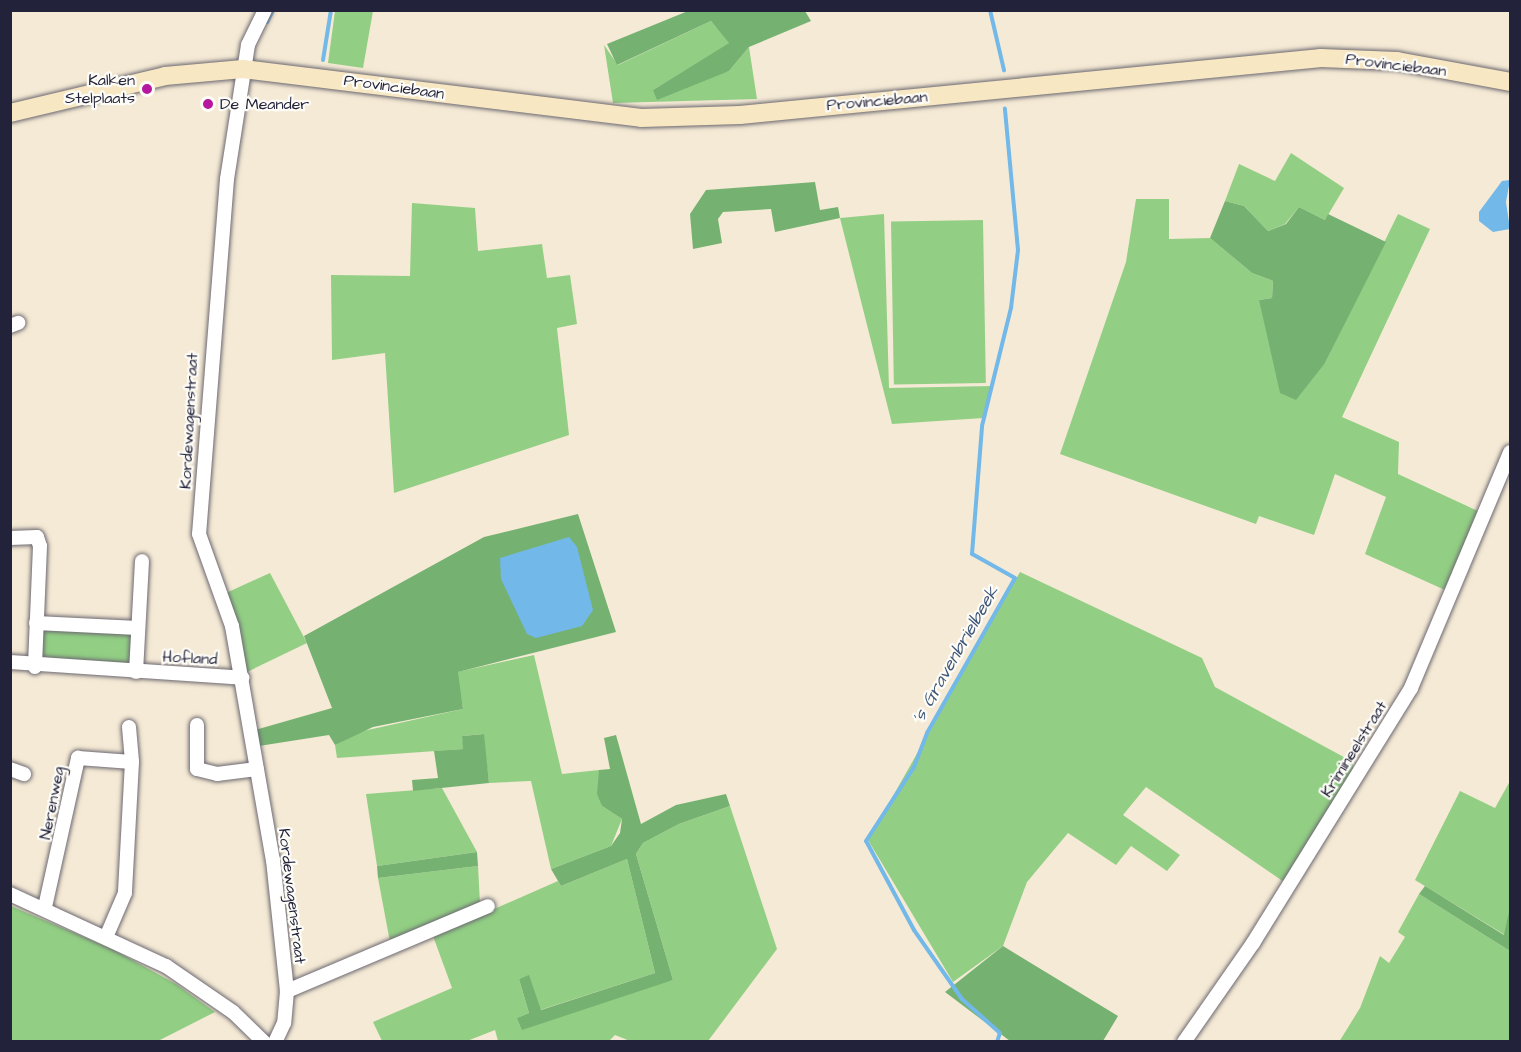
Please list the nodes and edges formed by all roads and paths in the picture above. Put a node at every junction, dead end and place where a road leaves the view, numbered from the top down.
1 (265, 10) edge
2 (243, 69) junction
3 (1510, 82) edge
4 (10, 112) edge
5 (1510, 452) edge
6 (10, 538) edge
7 (142, 561) dead end
8 (36, 623) junction
9 (138, 628) junction
10 (10, 662) edge
11 (34, 666) junction
12 (135, 672) junction
13 (242, 678) junction
14 (197, 725) dead end
15 (129, 727) dead end
16 (132, 762) junction
17 (10, 769) edge
18 (257, 769) junction
19 (24, 774) dead end
20 (10, 894) edge
21 (488, 906) dead end
22 (45, 907) junction
23 (107, 935) junction
24 (288, 991) junction
25 (264, 1041) edge
26 (275, 1041) edge
27 (1184, 1041) edge

1 - 2 street, Kordewagenstraat
2 - 3 main road, Provinciebaan
2 - 4 main road, Provinciebaan
2 - 13 street, Kordewagenstraat
5 - 27 street, Krimineelstraat
6 - 8 street
7 - 9 street
8 - 9 street
8 - 11 street
9 - 12 street
10 - 11 street, Hofland
11 - 12 street, Hofland
12 - 13 street, Hofland
13 - 18 street, Kordewagenstraat
14 - 18 street
15 - 16 street
16 - 22 street, Nerenweg
16 - 23 street
17 - 19 street, Nerenweg
18 - 24 street, Kordewagenstraat
20 - 22 street
21 - 24 street, Kordewagenstraat
22 - 23 street
23 - 25 street
24 - 26 street, Kordewagenstraat

